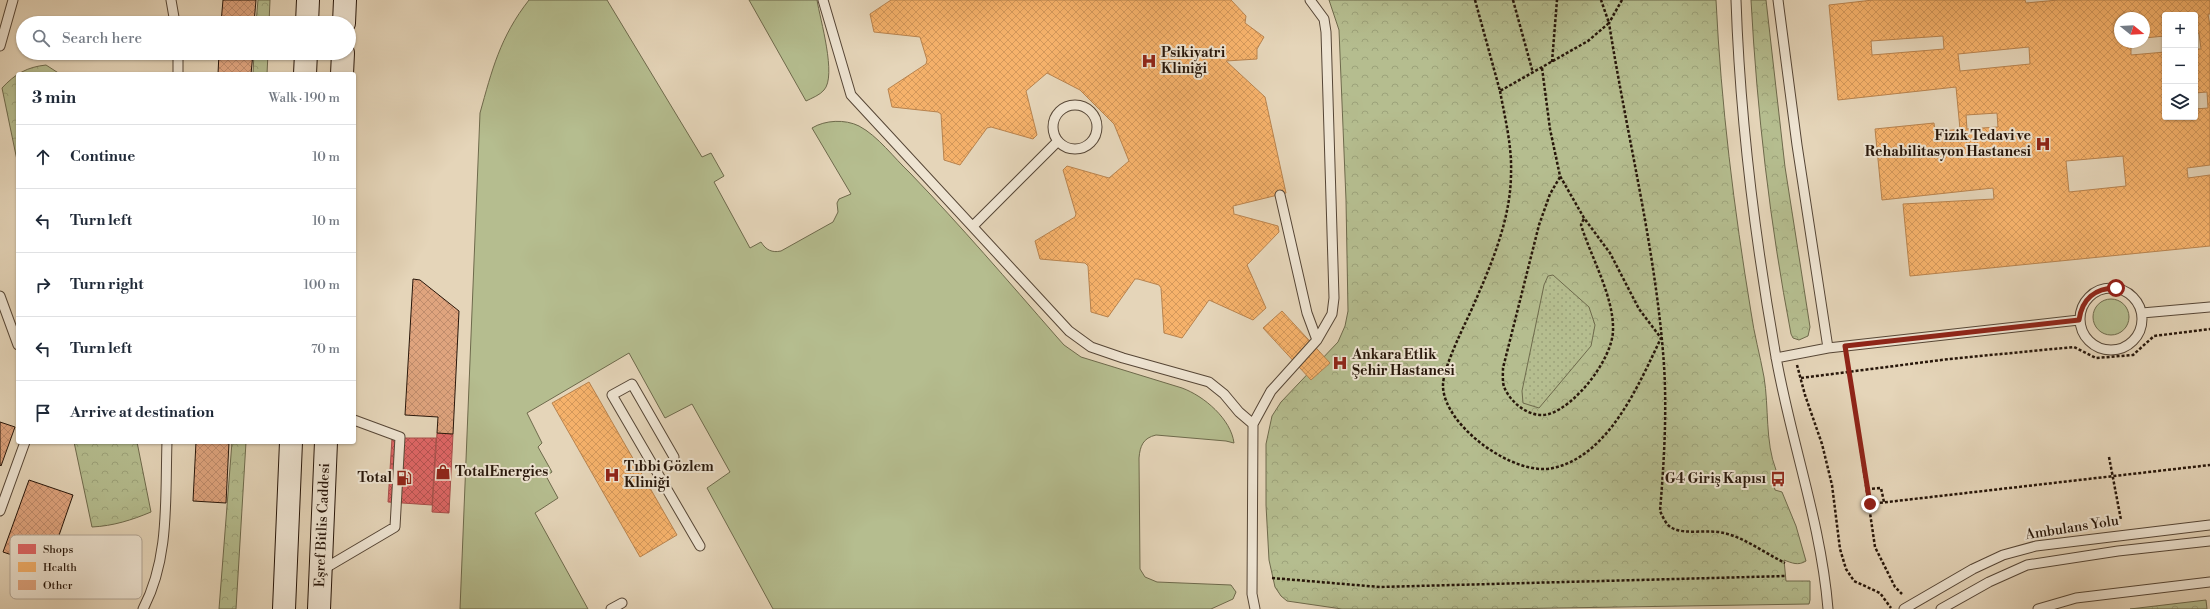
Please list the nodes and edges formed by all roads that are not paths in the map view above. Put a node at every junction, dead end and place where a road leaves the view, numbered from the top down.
1 (13, 0) edge
2 (171, 0) edge
3 (308, 0) edge
4 (345, 0) edge
5 (824, 0) edge
6 (1310, 0) edge
7 (1736, 0) edge
8 (1778, 0) edge
9 (174, 16) edge
10 (307, 16) edge
11 (344, 16) edge
12 (0, 46) edge
13 (178, 60) edge
14 (306, 60) edge
15 (343, 60) edge
16 (178, 72) edge
17 (305, 72) edge
18 (342, 72) edge
19 (1058, 141) junction
20 (1280, 194) dead end
21 (973, 226) junction
22 (0, 296) edge
23 (2210, 307) edge
24 (2142, 313) junction
25 (2079, 320) junction
26 (16, 340) edge
27 (1317, 340) junction
28 (1828, 348) junction
29 (1776, 358) junction
30 (356, 421) edge
31 (1253, 424) junction
32 (24, 444) edge
33 (167, 444) edge
34 (291, 444) edge
35 (326, 444) edge
36 (674, 457) dead end
37 (0, 511) edge
38 (2210, 525) edge
39 (2210, 541) edge
40 (700, 546) dead end
41 (321, 570) junction
42 (2210, 582) edge
43 (622, 603) dead end
44 (143, 609) edge
45 (284, 609) edge
46 (319, 609) edge
47 (611, 609) edge
48 (1255, 609) edge
49 (1828, 609) edge
50 (1904, 609) edge
51 (1941, 609) edge
52 (2038, 609) edge

1 - 12 lane
2 - 9 lane
3 - 10 main road
4 - 11 main road
5 - 21 lane
6 - 27 lane
7 - 29 lane
8 - 28 lane
13 - 16 lane
14 - 17 main road
15 - 18 main road
19 - 19 lane
19 - 21 lane
20 - 27 lane
21 - 31 lane
22 - 26 lane
23 - 24 lane
24 - 25 lane
24 - 25 lane
25 - 28 lane
27 - 31 lane
28 - 29 lane
29 - 49 lane
30 - 41 lane
31 - 48 lane
32 - 37 lane
33 - 44 lane
34 - 45 main road
35 - 41 main road, Eşref Bitlis Caddesi
36 - 40 lane
38 - 50 lane, Ambulans Yolu
39 - 51 lane
41 - 46 main road, Eşref Bitlis Caddesi
42 - 52 lane
43 - 47 lane

